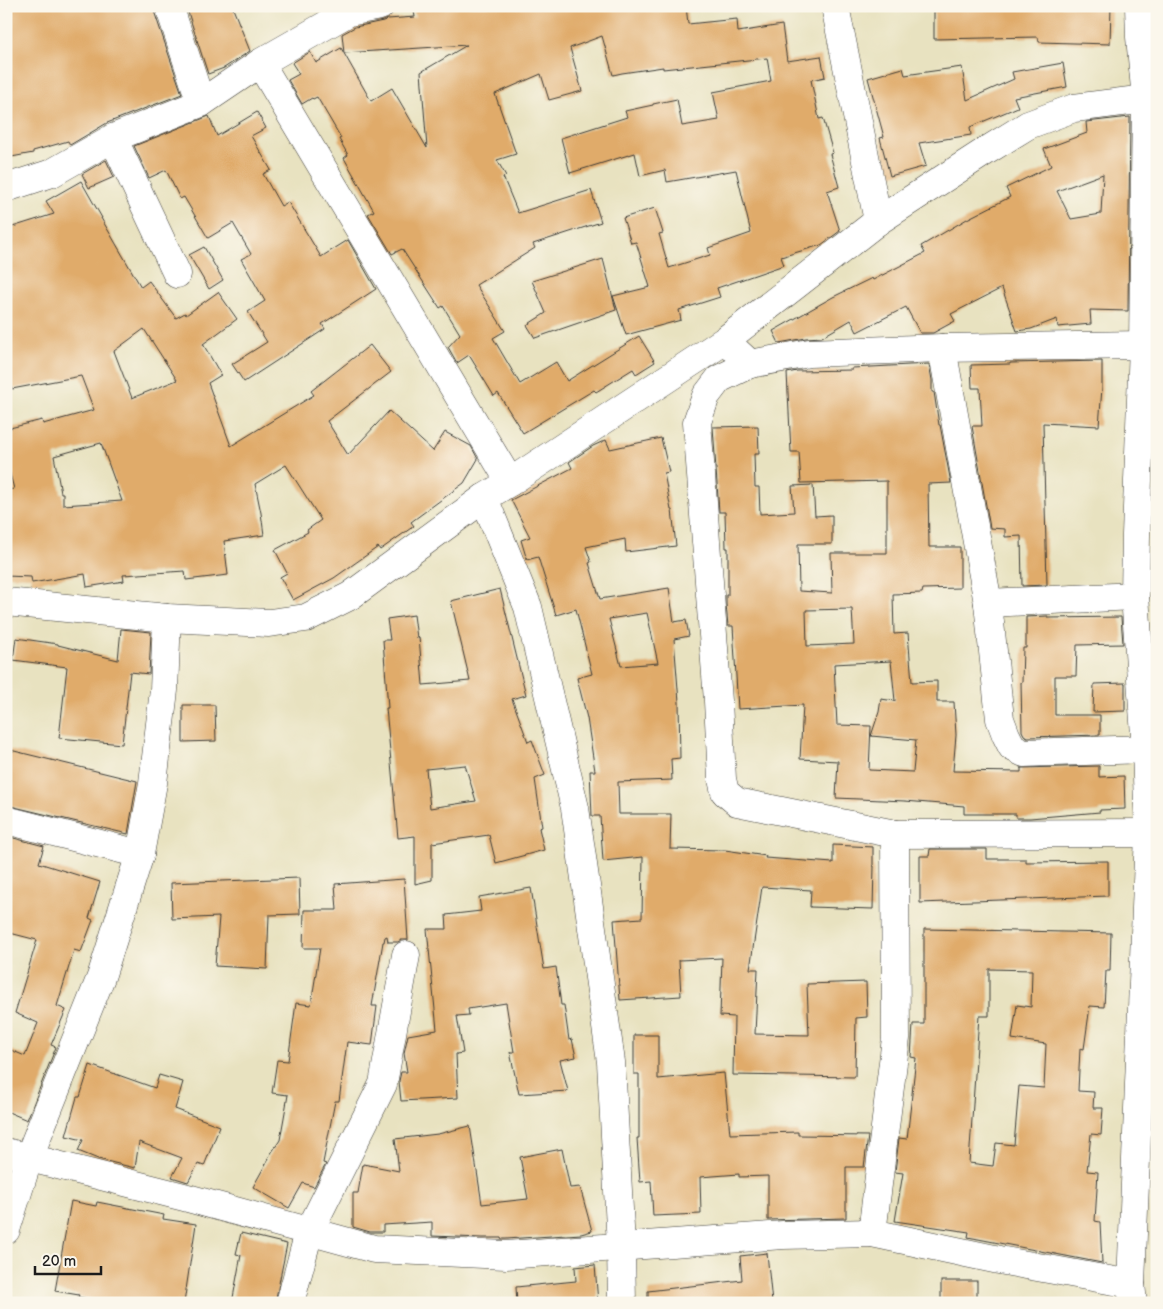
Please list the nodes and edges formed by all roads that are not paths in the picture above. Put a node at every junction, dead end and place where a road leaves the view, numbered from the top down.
1 (169, 6) edge
2 (380, 6) edge
3 (835, 6) edge
4 (1139, 6) edge
5 (260, 63) junction
6 (1151, 99) edge
7 (201, 103) junction
8 (112, 138) junction
9 (6, 188) edge
10 (878, 222) junction
11 (177, 274) dead end
12 (724, 340) junction
13 (1143, 345) junction
14 (942, 348) junction
15 (750, 364) junction
16 (510, 482) junction
17 (484, 498) junction
18 (1146, 535) edge
19 (1135, 596) junction
20 (6, 602) edge
21 (988, 603) junction
22 (167, 618) junction
23 (1146, 749) junction
24 (6, 820) edge
25 (1149, 833) junction
26 (895, 834) junction
27 (140, 854) junction
28 (406, 956) dead end
29 (18, 1155) edge
30 (6, 1230) edge
31 (309, 1232) junction
32 (872, 1233) junction
33 (621, 1246) junction
34 (1132, 1294) edge
35 (290, 1303) edge
36 (622, 1303) edge

1 - 7 street
2 - 5 street
3 - 10 street
4 - 6 street
5 - 7 street
5 - 16 street
6 - 10 street
6 - 13 street
7 - 8 street
8 - 9 street
8 - 11 street
10 - 12 street
12 - 15 street
12 - 16 street
13 - 14 street
13 - 18 street
14 - 15 street
14 - 21 street
15 - 26 street
16 - 17 street
17 - 22 street
17 - 33 street
18 - 19 street
19 - 21 street
19 - 23 street
20 - 22 street
21 - 23 street
22 - 27 street
23 - 25 street
24 - 27 street
25 - 26 street
25 - 34 street
26 - 32 street
27 - 29 street
28 - 31 street
29 - 30 street
29 - 31 street
31 - 33 street
31 - 35 street
32 - 33 street
32 - 34 street
33 - 36 street

